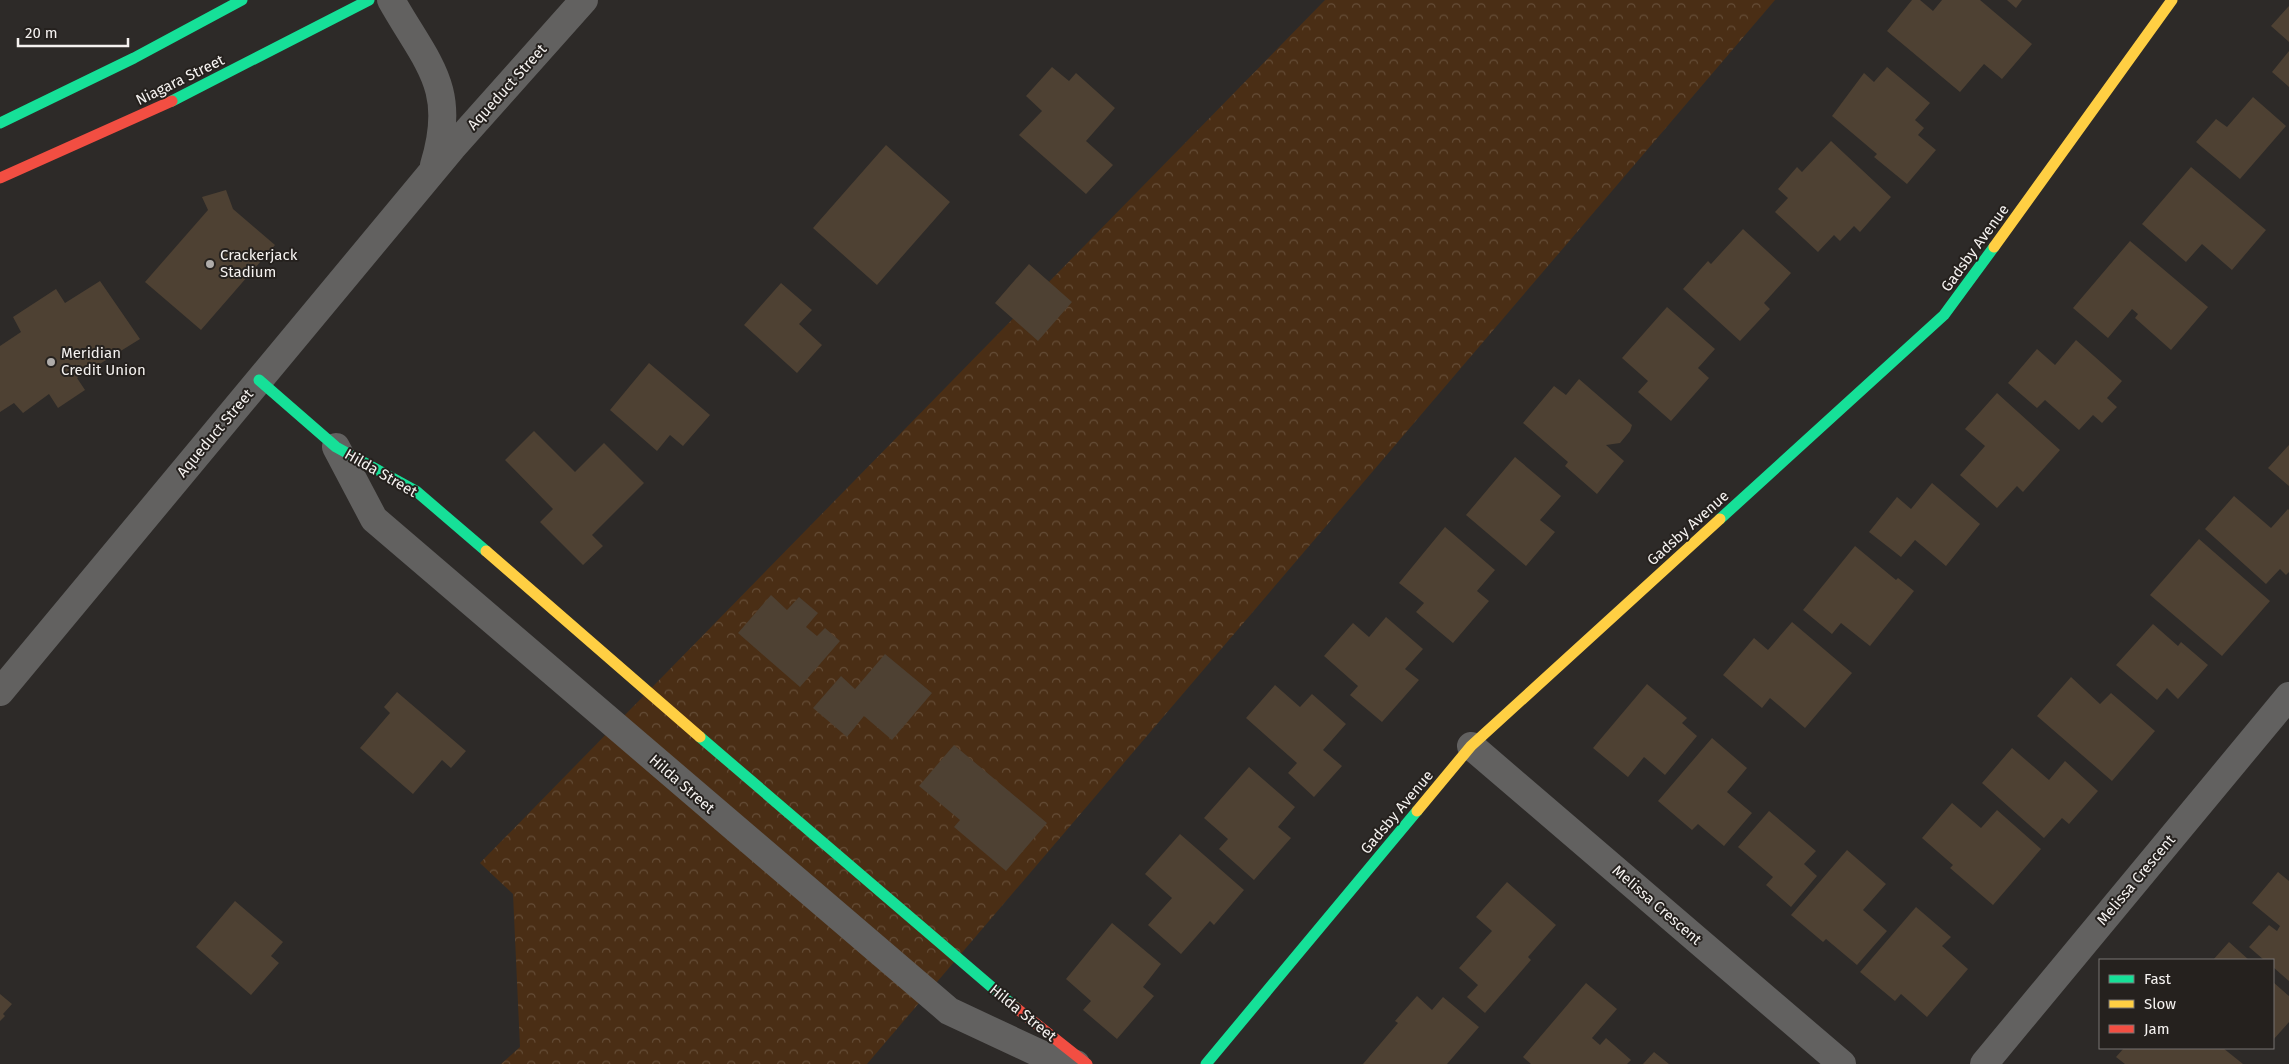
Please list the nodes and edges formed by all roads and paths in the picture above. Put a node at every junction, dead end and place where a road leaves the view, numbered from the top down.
1 (242, 0) edge
2 (369, 0) edge
3 (391, 0) edge
4 (584, 0) edge
5 (2172, 0) edge
6 (0, 123) edge
7 (431, 174) junction
8 (0, 178) edge
9 (259, 380) junction
10 (336, 447) junction
11 (0, 692) edge
12 (2289, 696) edge
13 (1471, 746) junction
14 (1076, 1064) edge
15 (1086, 1064) edge
16 (1206, 1064) edge
17 (1842, 1064) edge
18 (1984, 1064) edge

1 - 6 street
2 - 8 street, Niagara Street
3 - 7 street, Aqueduct Street
4 - 7 street, Aqueduct Street
5 - 13 street, Gadsby Avenue
7 - 9 street, Aqueduct Street
9 - 10 street, Hilda Street
9 - 11 street, Aqueduct Street
10 - 14 street, Hilda Street
10 - 15 street, Hilda Street
12 - 18 street, Melissa Crescent
13 - 16 street, Gadsby Avenue
13 - 17 street, Melissa Crescent

